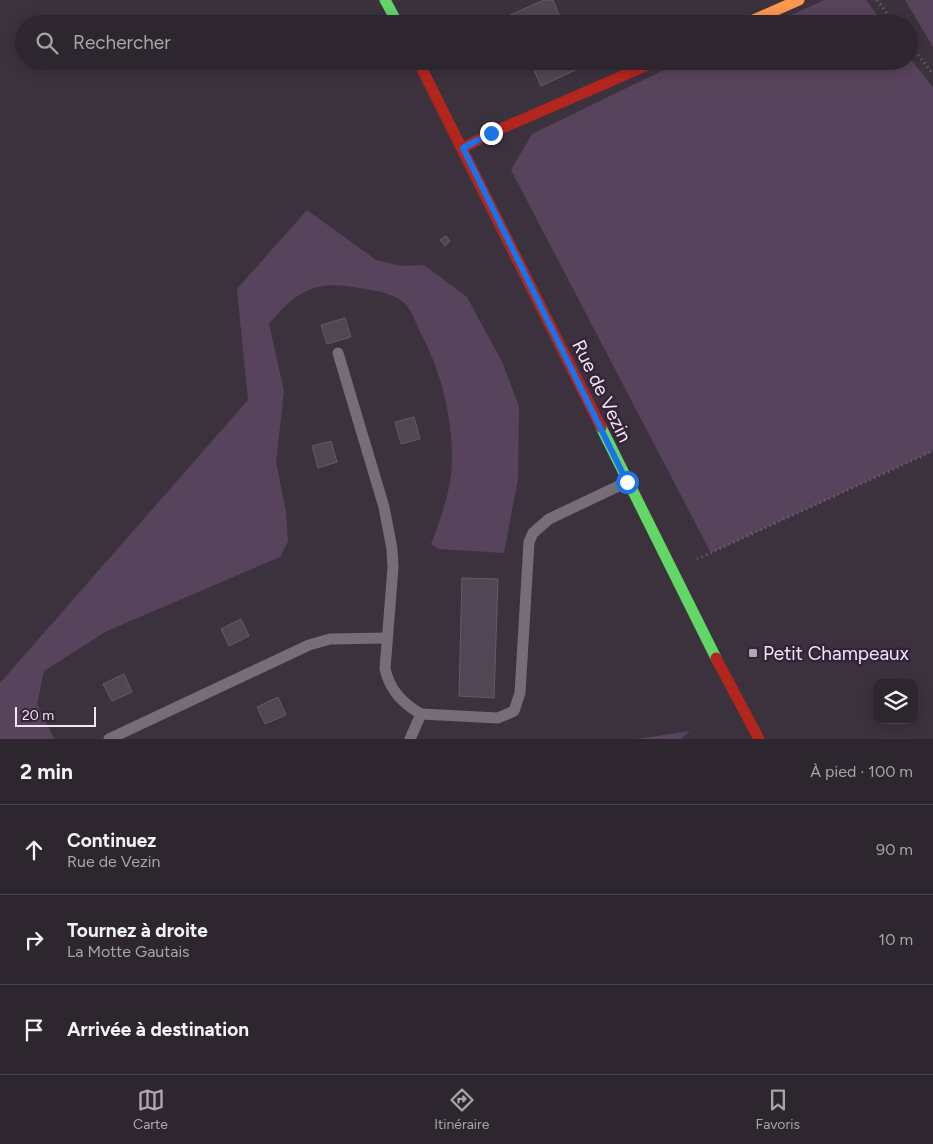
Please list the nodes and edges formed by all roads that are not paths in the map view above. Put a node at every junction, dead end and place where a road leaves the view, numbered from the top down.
1 (385, 0) edge
2 (799, 0) edge
3 (393, 15) edge
4 (765, 15) edge
5 (423, 70) edge
6 (636, 70) edge
7 (461, 143) junction
8 (338, 353) dead end
9 (627, 482) junction
10 (387, 638) junction
11 (421, 714) junction
12 (110, 739) edge
13 (410, 739) edge
14 (759, 739) edge

1 - 3 main road
2 - 4 main road
5 - 7 main road, Rue de Vezin
6 - 7 main road
7 - 9 main road, Rue de Vezin
8 - 10 lane
9 - 11 lane
9 - 14 main road, Rue de Vezin
10 - 11 lane
10 - 12 lane
11 - 13 lane

